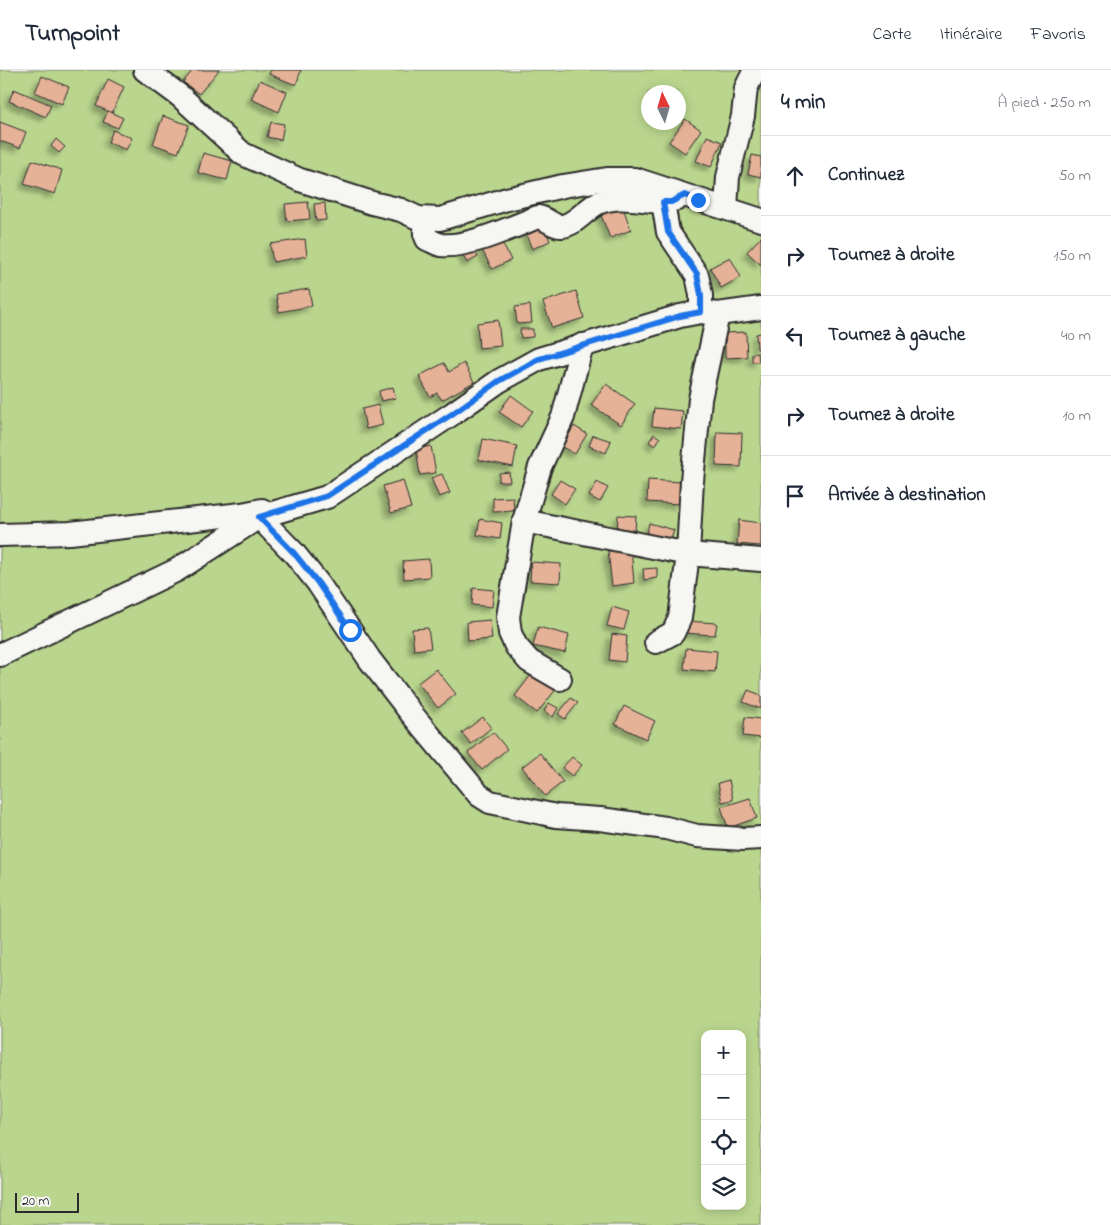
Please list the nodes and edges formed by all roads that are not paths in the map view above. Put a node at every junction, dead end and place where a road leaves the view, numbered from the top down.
1 (145, 70) edge
2 (755, 70) edge
3 (685, 195) junction
4 (663, 202) junction
5 (726, 208) junction
6 (424, 218) junction
7 (761, 220) edge
8 (761, 308) edge
9 (710, 313) junction
10 (582, 345) junction
11 (327, 496) junction
12 (259, 517) junction
13 (524, 521) junction
14 (0, 535) edge
15 (688, 554) junction
16 (761, 560) edge
17 (656, 642) dead end
18 (0, 655) edge
19 (560, 679) dead end
20 (761, 838) edge

1 - 6 street
2 - 5 street
3 - 4 street
3 - 5 street
3 - 6 street
4 - 6 street
4 - 9 street
5 - 7 street
8 - 9 street
9 - 10 street
9 - 15 street
10 - 11 street
10 - 13 street
11 - 12 street
11 - 14 street
12 - 18 street
12 - 20 street
13 - 15 street
13 - 19 street
15 - 16 street
15 - 17 street

